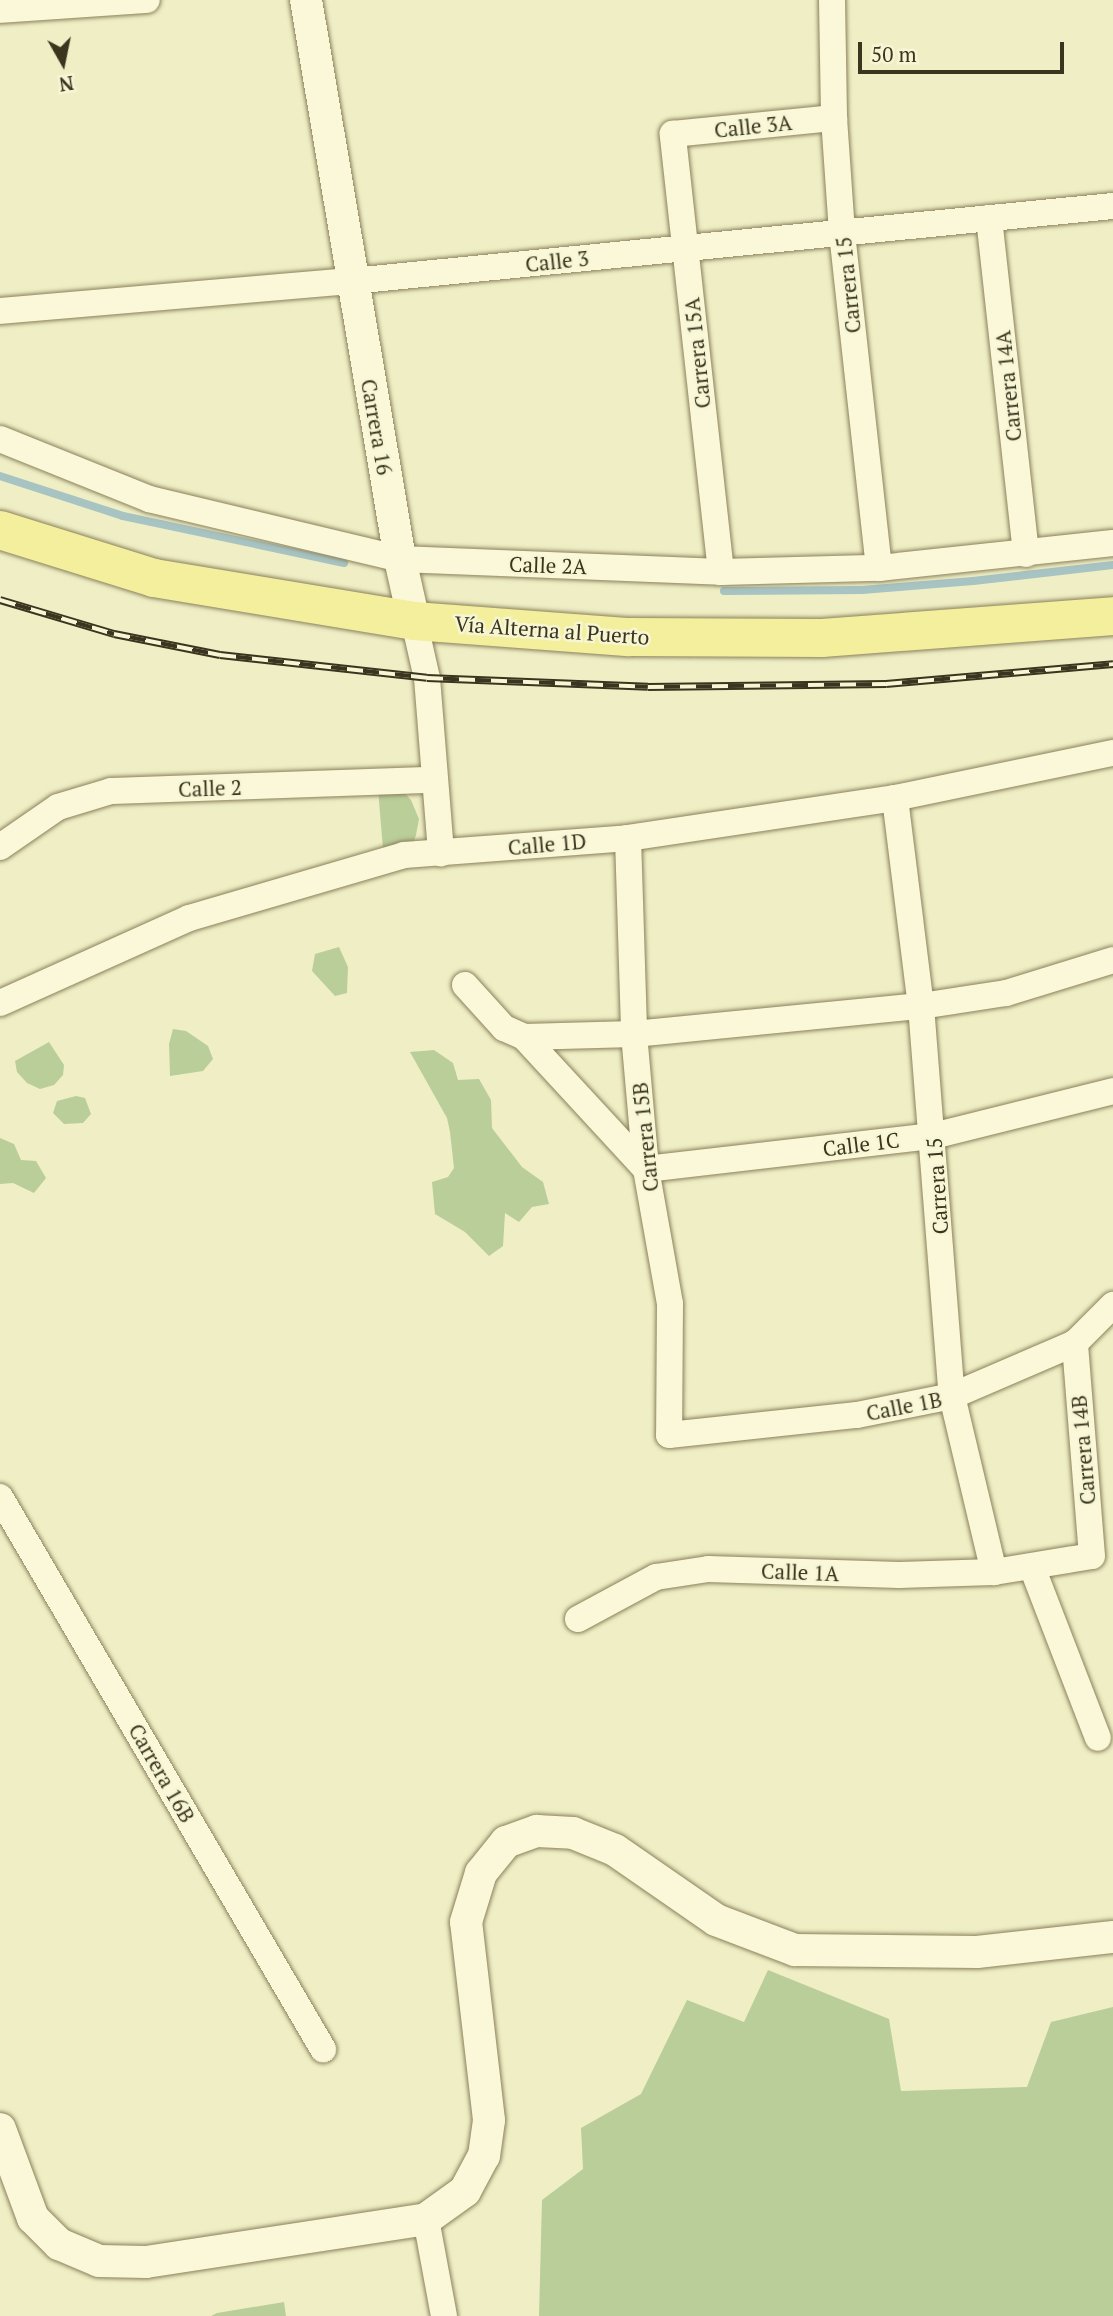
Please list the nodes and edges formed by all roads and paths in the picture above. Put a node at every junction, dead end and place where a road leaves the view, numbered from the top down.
1 (147, 0) edge
2 (306, 0) edge
3 (832, 0) edge
4 (3, 7) edge
5 (834, 118) junction
6 (673, 134) joint
7 (1113, 206) edge
8 (989, 218) junction
9 (842, 233) junction
10 (686, 248) junction
11 (352, 281) junction
12 (0, 311) edge
13 (0, 439) edge
14 (0, 530) edge
15 (1113, 543) edge
16 (1026, 554) junction
17 (879, 568) junction
18 (722, 572) junction
19 (406, 585) junction
20 (1113, 615) edge
21 (1113, 753) edge
22 (434, 780) junction
23 (895, 797) junction
24 (628, 838) junction
25 (0, 847) edge
26 (441, 853) junction
27 (1111, 966) edge
28 (466, 985) dead end
29 (0, 1003) edge
30 (921, 1006) junction
31 (634, 1034) junction
32 (524, 1037) junction
33 (1113, 1091) edge
34 (933, 1136) junction
35 (646, 1169) junction
36 (1113, 1305) edge
37 (1075, 1343) junction
38 (953, 1396) junction
39 (669, 1435) joint
40 (0, 1497) edge
41 (1092, 1556) joint
42 (1032, 1567) junction
43 (994, 1572) junction
44 (578, 1619) dead end
45 (1098, 1738) dead end
46 (1113, 1937) edge
47 (323, 2049) dead end
48 (0, 2129) edge
49 (426, 2219) junction
50 (444, 2316) edge

1 - 4 street
2 - 11 street, Carrera 16
3 - 5 street, Carrera 15
5 - 6 street, Calle 3A
5 - 9 street, Carrera 15
6 - 10 street, Carrera 15A
7 - 8 street, Calle 3
8 - 9 street, Calle 3
8 - 16 street, Carrera 14A
9 - 10 street, Calle 3
9 - 17 street, Carrera 15
10 - 11 street, Calle 3
10 - 18 street, Carrera 15A
11 - 12 street, Calle 3
11 - 19 street, Carrera 16
13 - 19 street, Calle 2A
14 - 19 main road, Vía Alterna al Puerto
15 - 16 street, Calle 2A
16 - 17 street, Calle 2A
17 - 18 street, Calle 2A
18 - 19 street, Calle 2A
19 - 20 main road, Vía Alterna al Puerto
19 - 22 street, Carrera 16
21 - 23 street, Calle 1D
22 - 25 street, Calle 2
22 - 26 street, Carrera 16
23 - 24 street, Calle 1D
23 - 30 street, Carrera 15
24 - 26 street, Calle 1D
24 - 31 street, Carrera 15B
26 - 29 street, Calle 1D
27 - 30 street
28 - 32 street
30 - 31 street
30 - 34 street, Carrera 15
31 - 32 street
31 - 35 street, Carrera 15B
32 - 35 street
33 - 34 street, Calle 1C
34 - 35 street, Calle 1C
34 - 38 street, Carrera 15
35 - 39 street, Carrera 15B
36 - 37 street, Calle 1B
37 - 38 street, Calle 1B
37 - 41 street, Carrera 14B
38 - 39 street, Calle 1B
38 - 43 street, Carrera 15
40 - 47 street, Carrera 16B
41 - 42 street, Calle 1A
42 - 43 street, Calle 1A
42 - 45 street
43 - 44 street, Calle 1A
46 - 49 street
48 - 49 street
49 - 50 street

